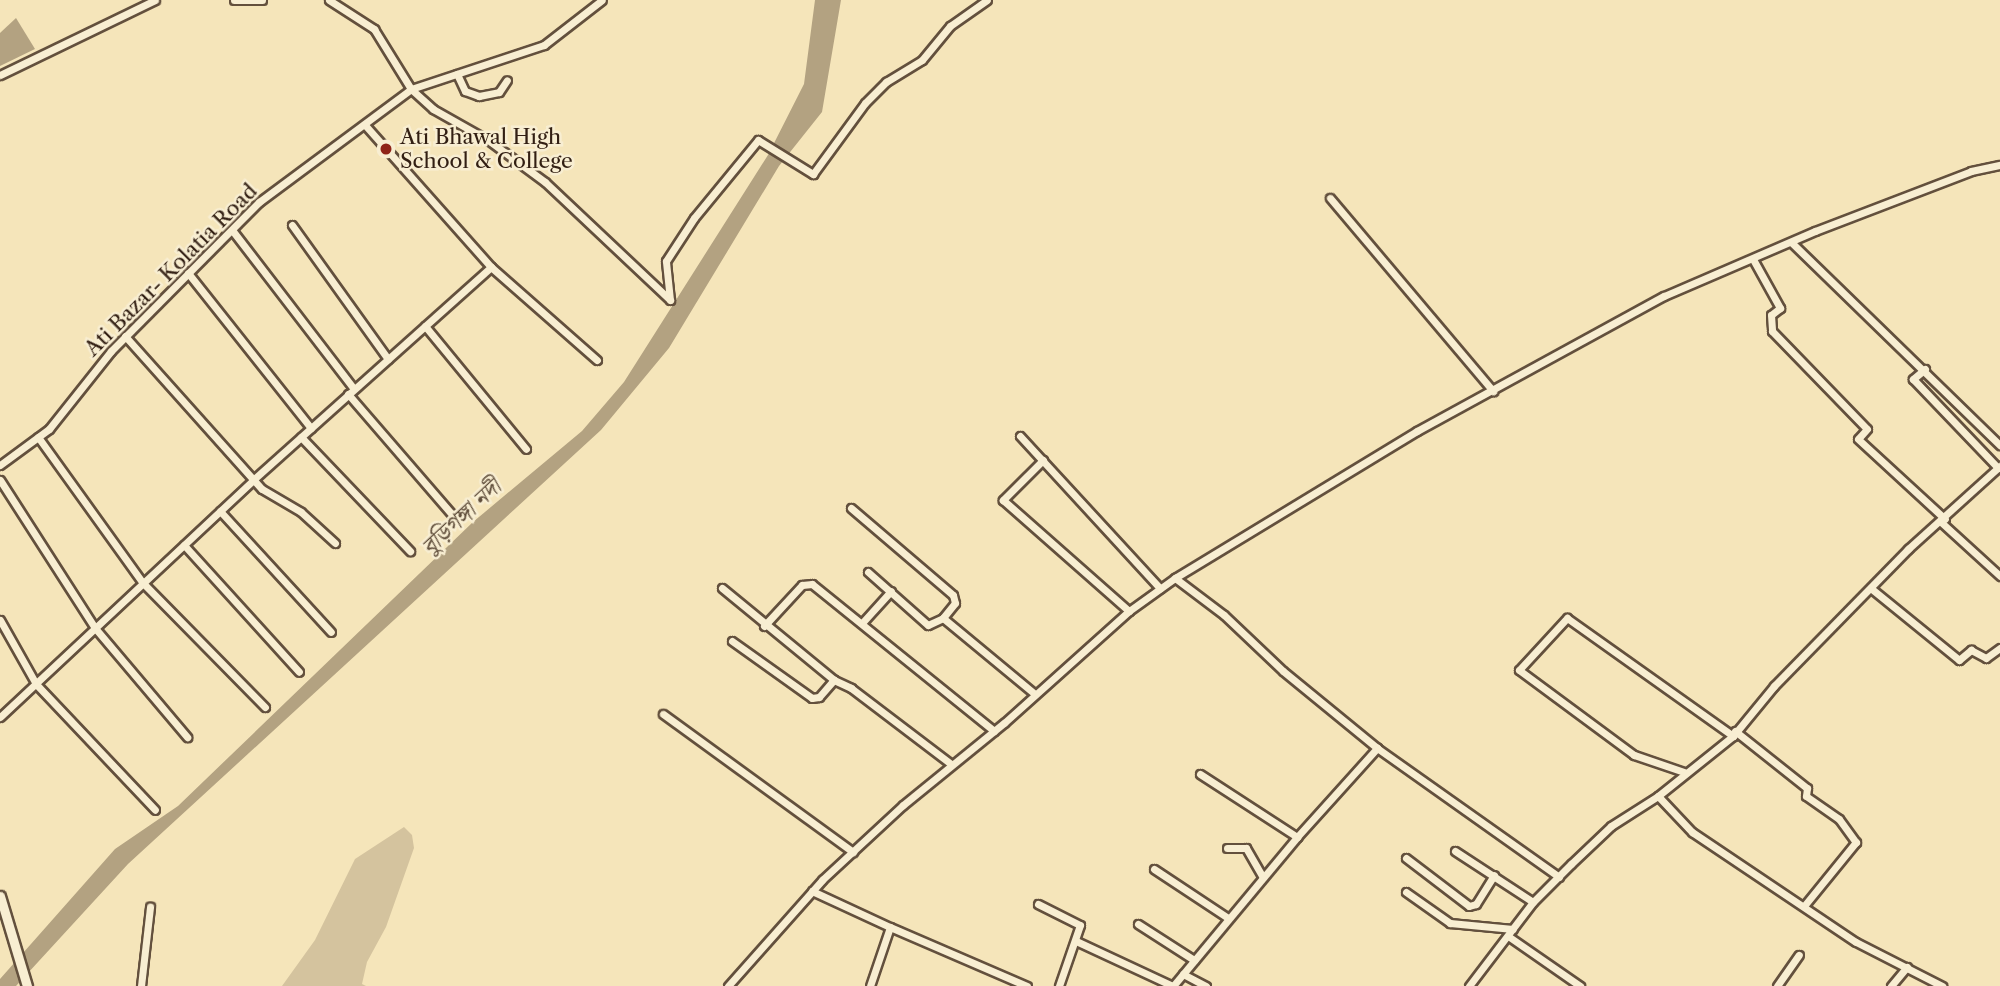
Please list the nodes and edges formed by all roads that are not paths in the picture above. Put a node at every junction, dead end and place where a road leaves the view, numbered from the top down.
1 (155, 0) edge
2 (234, 0) edge
3 (262, 0) edge
4 (328, 0) edge
5 (602, 0) edge
6 (987, 0) edge
7 (457, 74) junction
8 (0, 75) edge
9 (506, 80) dead end
10 (411, 89) junction
11 (365, 125) junction
12 (2000, 165) edge
13 (1330, 198) dead end
14 (292, 225) dead end
15 (232, 230) junction
16 (1792, 243) junction
17 (1754, 261) junction
18 (491, 267) junction
19 (188, 273) junction
20 (425, 326) junction
21 (125, 336) junction
22 (388, 359) junction
23 (597, 360) dead end
24 (1925, 369) junction
25 (1493, 391) junction
26 (351, 392) junction
27 (311, 428) junction
28 (1020, 436) dead end
29 (38, 437) junction
30 (301, 437) junction
31 (2000, 445) edge
32 (526, 449) dead end
33 (1043, 460) junction
34 (0, 465) edge
35 (1999, 467) edge
36 (254, 479) junction
37 (0, 480) edge
38 (851, 508) dead end
39 (220, 511) junction
40 (455, 517) dead end
41 (1943, 521) junction
42 (335, 543) dead end
43 (184, 545) junction
44 (410, 551) dead end
45 (868, 572) dead end
46 (2000, 576) edge
47 (1175, 578) junction
48 (143, 583) junction
49 (722, 588) dead end
50 (1160, 588) junction
51 (1872, 590) junction
52 (891, 591) junction
53 (1129, 611) junction
54 (943, 618) junction
55 (0, 620) edge
56 (862, 622) junction
57 (764, 626) junction
58 (95, 628) junction
59 (331, 632) dead end
60 (732, 641) dead end
61 (2000, 648) edge
62 (299, 672) dead end
63 (834, 680) junction
64 (36, 684) junction
65 (1035, 694) junction
66 (265, 707) dead end
67 (663, 714) dead end
68 (0, 717) edge
69 (994, 731) junction
70 (1734, 734) junction
71 (187, 737) dead end
72 (1377, 748) junction
73 (951, 764) junction
74 (1684, 772) junction
75 (1200, 774) dead end
76 (1658, 796) junction
77 (155, 810) dead end
78 (1297, 837) junction
79 (1227, 848) dead end
80 (1455, 851) dead end
81 (853, 852) junction
82 (1406, 858) dead end
83 (1154, 869) dead end
84 (1494, 875) junction
85 (1262, 876) junction
86 (1559, 877) junction
87 (811, 891) junction
88 (1406, 892) dead end
89 (0, 896) edge
90 (1533, 902) junction
91 (1038, 904) dead end
92 (1804, 906) junction
93 (150, 907) dead end
94 (1228, 918) junction
95 (1138, 924) dead end
96 (890, 927) junction
97 (1511, 932) junction
98 (1076, 941) junction
99 (1799, 955) dead end
100 (1194, 960) junction
101 (1907, 967) junction
102 (1183, 974) junction
103 (27, 986) edge
104 (141, 986) edge
105 (728, 986) edge
106 (870, 986) edge
107 (1027, 986) edge
108 (1059, 986) edge
109 (1173, 986) edge
110 (1206, 986) edge
111 (1469, 986) edge
112 (1580, 986) edge
113 (1777, 986) edge
114 (1891, 986) edge
115 (1942, 986) edge

1 - 8 street
2 - 3 street
4 - 10 street
5 - 7 street, Ati Bazar- Kolatia Road
6 - 10 street
7 - 9 street
7 - 10 street, Ati Bazar- Kolatia Road
10 - 11 street, Ati Bazar- Kolatia Road
11 - 15 street, Ati Bazar- Kolatia Road
11 - 18 street
12 - 16 street
13 - 25 street
14 - 22 street
15 - 19 street, Ati Bazar- Kolatia Road
15 - 26 street
16 - 17 street
16 - 24 street
17 - 25 street
17 - 41 street
18 - 20 street
18 - 23 street
19 - 21 street, Ati Bazar- Kolatia Road
19 - 27 street
20 - 22 street
20 - 32 street
21 - 29 street, Ati Bazar- Kolatia Road
21 - 36 street
22 - 26 street
24 - 31 street
24 - 35 street
25 - 47 street
26 - 27 street
26 - 40 street
27 - 30 street
28 - 33 street
29 - 34 street, Ati Bazar- Kolatia Road
29 - 48 street
30 - 36 street
30 - 44 street
33 - 50 street
33 - 53 street
35 - 41 street
36 - 39 street
36 - 42 street
37 - 58 street
38 - 54 street
39 - 43 street
39 - 59 street
41 - 46 street
41 - 51 street
43 - 48 street
43 - 62 street
45 - 52 street
47 - 50 street
47 - 72 street
48 - 58 street
48 - 66 street
49 - 57 street
50 - 53 street
51 - 61 street
51 - 70 street
52 - 54 street
52 - 56 street
53 - 65 street
54 - 65 street
55 - 64 street
56 - 57 street
56 - 69 street
57 - 63 street
58 - 64 street
58 - 71 street
60 - 63 street
63 - 73 street
64 - 68 street
64 - 77 street
65 - 69 street
67 - 81 street
69 - 73 street
70 - 74 street
70 - 74 street
70 - 92 street
72 - 78 street
72 - 86 street
73 - 81 street
74 - 76 street
75 - 78 street
76 - 86 street
76 - 92 street
78 - 85 street
79 - 85 street
80 - 84 street
81 - 87 street
82 - 84 street
83 - 94 street
84 - 90 street
85 - 94 street
86 - 90 street
87 - 96 street
87 - 105 street
88 - 97 street
89 - 103 street
90 - 97 street
91 - 98 street
92 - 101 street
93 - 104 street
94 - 100 street
95 - 100 street
96 - 106 street
96 - 107 street
97 - 111 street
97 - 112 street
98 - 108 street
98 - 109 street
99 - 113 street
100 - 102 street
101 - 114 street
101 - 115 street
102 - 109 street
102 - 110 street

